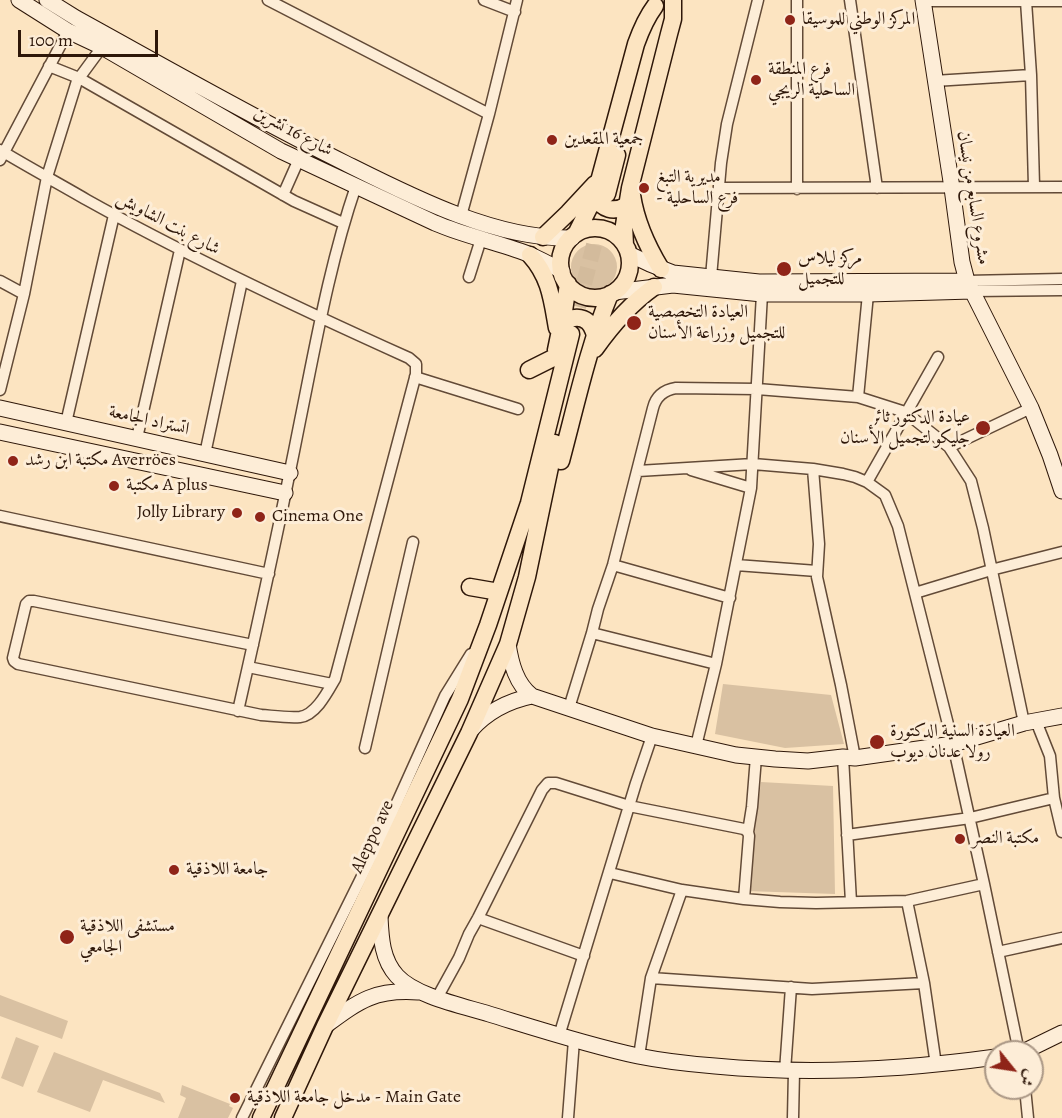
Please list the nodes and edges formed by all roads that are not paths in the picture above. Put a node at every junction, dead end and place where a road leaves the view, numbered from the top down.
1 (19, 0) edge
2 (47, 0) edge
3 (268, 0) edge
4 (484, 0) edge
5 (517, 0) edge
6 (758, 0) edge
7 (797, 0) edge
8 (850, 0) edge
9 (923, 0) edge
10 (1026, 1) edge
11 (1062, 1) edge
12 (664, 2) edge
13 (515, 12) junction
14 (68, 31) junction
15 (102, 46) junction
16 (50, 66) junction
17 (1031, 75) junction
18 (79, 78) junction
19 (934, 81) junction
20 (489, 114) junction
21 (290, 136) junction
22 (281, 150) junction
23 (1, 154) edge
24 (299, 159) junction
25 (47, 177) junction
26 (599, 179) junction
27 (356, 186) junction
28 (1034, 186) junction
29 (1062, 187) edge
30 (719, 188) junction
31 (877, 188) junction
32 (952, 188) junction
33 (797, 189) junction
34 (283, 195) junction
35 (615, 196) junction
36 (114, 215) junction
37 (460, 216) junction
38 (343, 223) junction
39 (574, 236) junction
40 (543, 237) junction
41 (481, 239) junction
42 (627, 249) junction
43 (180, 250) junction
44 (530, 255) junction
45 (661, 269) junction
46 (469, 277) dead end
47 (565, 277) junction
48 (711, 278) junction
49 (1062, 279) edge
50 (0, 281) edge
51 (243, 281) junction
52 (969, 286) junction
53 (654, 287) junction
54 (1062, 290) edge
55 (612, 293) junction
56 (24, 294) junction
57 (762, 294) junction
58 (868, 294) junction
59 (321, 318) junction
60 (573, 334) junction
61 (555, 357) junction
62 (589, 357) junction
63 (938, 357) dead end
64 (529, 370) dead end
65 (415, 377) junction
66 (757, 388) junction
67 (0, 390) edge
68 (858, 397) junction
69 (0, 408) edge
70 (1031, 408) junction
71 (518, 409) dead end
72 (905, 412) junction
73 (66, 423) junction
74 (0, 432) edge
75 (137, 438) junction
76 (949, 447) junction
77 (205, 454) junction
78 (753, 464) junction
79 (685, 468) junction
80 (813, 469) junction
81 (638, 471) junction
82 (290, 473) junction
83 (867, 482) junction
84 (751, 488) junction
85 (1062, 491) edge
86 (285, 493) junction
87 (0, 516) edge
88 (413, 542) dead end
89 (1062, 552) edge
90 (736, 565) junction
91 (613, 566) junction
92 (508, 568) junction
93 (991, 570) junction
94 (817, 571) junction
95 (268, 574) junction
96 (527, 577) junction
97 (470, 587) dead end
98 (499, 592) junction
99 (915, 593) junction
100 (730, 598) junction
101 (488, 626) junction
102 (592, 633) junction
103 (508, 644) junction
104 (253, 645) junction
105 (716, 664) junction
106 (248, 667) junction
107 (332, 684) junction
108 (532, 696) junction
109 (569, 708) junction
110 (238, 711) junction
111 (1062, 716) edge
112 (1030, 722) junction
113 (469, 733) junction
114 (652, 736) junction
115 (953, 744) junction
116 (696, 746) junction
117 (365, 748) dead end
118 (756, 757) junction
119 (849, 758) junction
120 (1054, 798) junction
121 (629, 806) junction
122 (970, 818) junction
123 (748, 832) junction
124 (1062, 832) edge
125 (848, 835) junction
126 (610, 873) junction
127 (984, 884) junction
128 (682, 890) junction
129 (744, 899) junction
130 (907, 901) junction
131 (852, 902) junction
132 (380, 917) junction
133 (478, 918) junction
134 (1062, 938) edge
135 (999, 952) junction
136 (584, 956) junction
137 (651, 978) junction
138 (924, 983) junction
139 (791, 987) junction
140 (421, 992) junction
141 (437, 998) junction
142 (325, 1026) junction
143 (1062, 1033) edge
144 (559, 1036) junction
145 (574, 1040) junction
146 (1018, 1040) edge
147 (1044, 1041) edge
148 (639, 1056) junction
149 (984, 1059) edge
150 (936, 1065) junction
151 (790, 1071) junction
152 (1026, 1100) edge
153 (242, 1118) edge
154 (261, 1118) edge
155 (283, 1118) edge
156 (568, 1118) edge
157 (793, 1118) edge
158 (1028, 1118) edge

1 - 14 street, شارع 16 تشرين
2 - 21 street, شارع 16 تشرين
3 - 20 street
4 - 13 street
5 - 13 street
6 - 30 street
7 - 33 street
8 - 31 street
9 - 10 street
9 - 19 street, مشروع السابع من نيسان
10 - 11 street
10 - 17 street
12 - 26 main road
12 - 35 main road
13 - 20 street
14 - 15 street, شارع 16 تشرين
14 - 16 street
15 - 18 street
15 - 22 street, شارع 16 تشرين
16 - 18 street
16 - 23 street
17 - 19 street
17 - 28 street
18 - 25 street
18 - 34 street
19 - 32 street, مشروع السابع من نيسان
20 - 37 street
21 - 22 street
21 - 37 street, شارع 16 تشرين
22 - 24 street, شارع 16 تشرين
23 - 25 street, شارع بنت الشاويش
24 - 27 street, شارع 16 تشرين
24 - 34 street
25 - 36 street, شارع بنت الشاويش
25 - 56 street
26 - 35 main road
26 - 40 main road
27 - 38 street
27 - 41 street, شارع 16 تشرين
28 - 29 street
28 - 32 street
30 - 33 street
30 - 48 street
31 - 32 street
31 - 33 street
32 - 52 street, مشروع السابع من نيسان
34 - 38 street
35 - 39 main road
35 - 42 main road
35 - 45 main road
36 - 43 street, شارع بنت الشاويش
36 - 73 street
37 - 40 street, شارع 16 تشرين
38 - 59 street
39 - 40 street, شارع 16 تشرين
39 - 42 main road
39 - 47 main road
41 - 44 street, شارع 16 تشرين
41 - 46 street
42 - 45 street
42 - 55 main road
43 - 51 street, شارع بنت الشاويش
43 - 75 street
44 - 47 street, شارع 16 تشرين
44 - 60 main road
45 - 48 street
47 - 55 main road
47 - 60 main road
48 - 52 street
49 - 52 street
50 - 56 street
51 - 59 street, شارع بنت الشاويش
51 - 77 street
52 - 54 street
52 - 58 street
52 - 70 street, مشروع السابع من نيسان
53 - 55 street
53 - 57 street
53 - 62 main road
55 - 60 main road
56 - 67 street
57 - 58 street
57 - 66 street
58 - 68 street
59 - 65 street, شارع بنت الشاويش
59 - 82 street
60 - 61 main road
60 - 62 main road
60 - 92 main road
60 - 96 main road
61 - 64 main road
61 - 92 main road
62 - 96 main road
63 - 72 street
65 - 71 street
65 - 107 street
66 - 68 street
66 - 78 street
66 - 81 street
68 - 72 street
69 - 73 street, اتستراد الجامعة
70 - 76 street
70 - 85 street, مشروع السابع من نيسان
72 - 76 street
72 - 83 street
73 - 75 street, اتستراد الجامعة
74 - 86 street
75 - 77 street, اتستراد الجامعة
76 - 93 street
77 - 82 street, اتستراد الجامعة
78 - 79 street
78 - 80 street
78 - 84 street
79 - 81 street
79 - 84 street
80 - 83 street
80 - 94 street
81 - 91 street
82 - 86 street
83 - 99 street
84 - 90 street
86 - 95 street
87 - 95 street
88 - 117 street
89 - 93 street
90 - 94 street
90 - 100 street
91 - 100 street
91 - 102 street
92 - 98 main road, Aleppo ave
93 - 99 street
93 - 112 street
94 - 119 street
95 - 104 street
96 - 103 main road
97 - 98 main road
98 - 101 main road, Aleppo ave
99 - 115 street
100 - 105 street
101 - 153 street
101 - 154 main road, Aleppo ave
102 - 105 street
102 - 109 street
103 - 108 street
103 - 113 main road
104 - 106 street
104 - 110 street
105 - 116 street
106 - 107 street
106 - 110 street
107 - 110 street
108 - 109 street
108 - 113 street
109 - 114 street
111 - 112 street
112 - 115 street
112 - 120 street
113 - 132 main road
114 - 116 street
114 - 121 street
115 - 119 street
115 - 122 street
116 - 118 street
118 - 119 street
118 - 123 street
119 - 125 street
120 - 122 street
120 - 124 street
121 - 123 street
121 - 126 street
121 - 133 street
122 - 125 street
122 - 127 street
123 - 129 street
125 - 131 street
126 - 128 street
126 - 136 street
127 - 130 street
127 - 135 street
128 - 129 street
128 - 137 street
129 - 131 street
130 - 131 street
130 - 138 street
132 - 140 street
132 - 142 main road
133 - 136 street
133 - 141 street
134 - 135 street
135 - 146 street
136 - 144 street
137 - 139 street
137 - 148 street
138 - 139 street
138 - 150 street
139 - 151 street
140 - 141 street
140 - 142 street
141 - 144 street
142 - 155 main road
143 - 147 street
144 - 145 street
145 - 148 street
145 - 156 street
148 - 151 street
149 - 150 street
150 - 151 street
151 - 157 street
152 - 158 street

